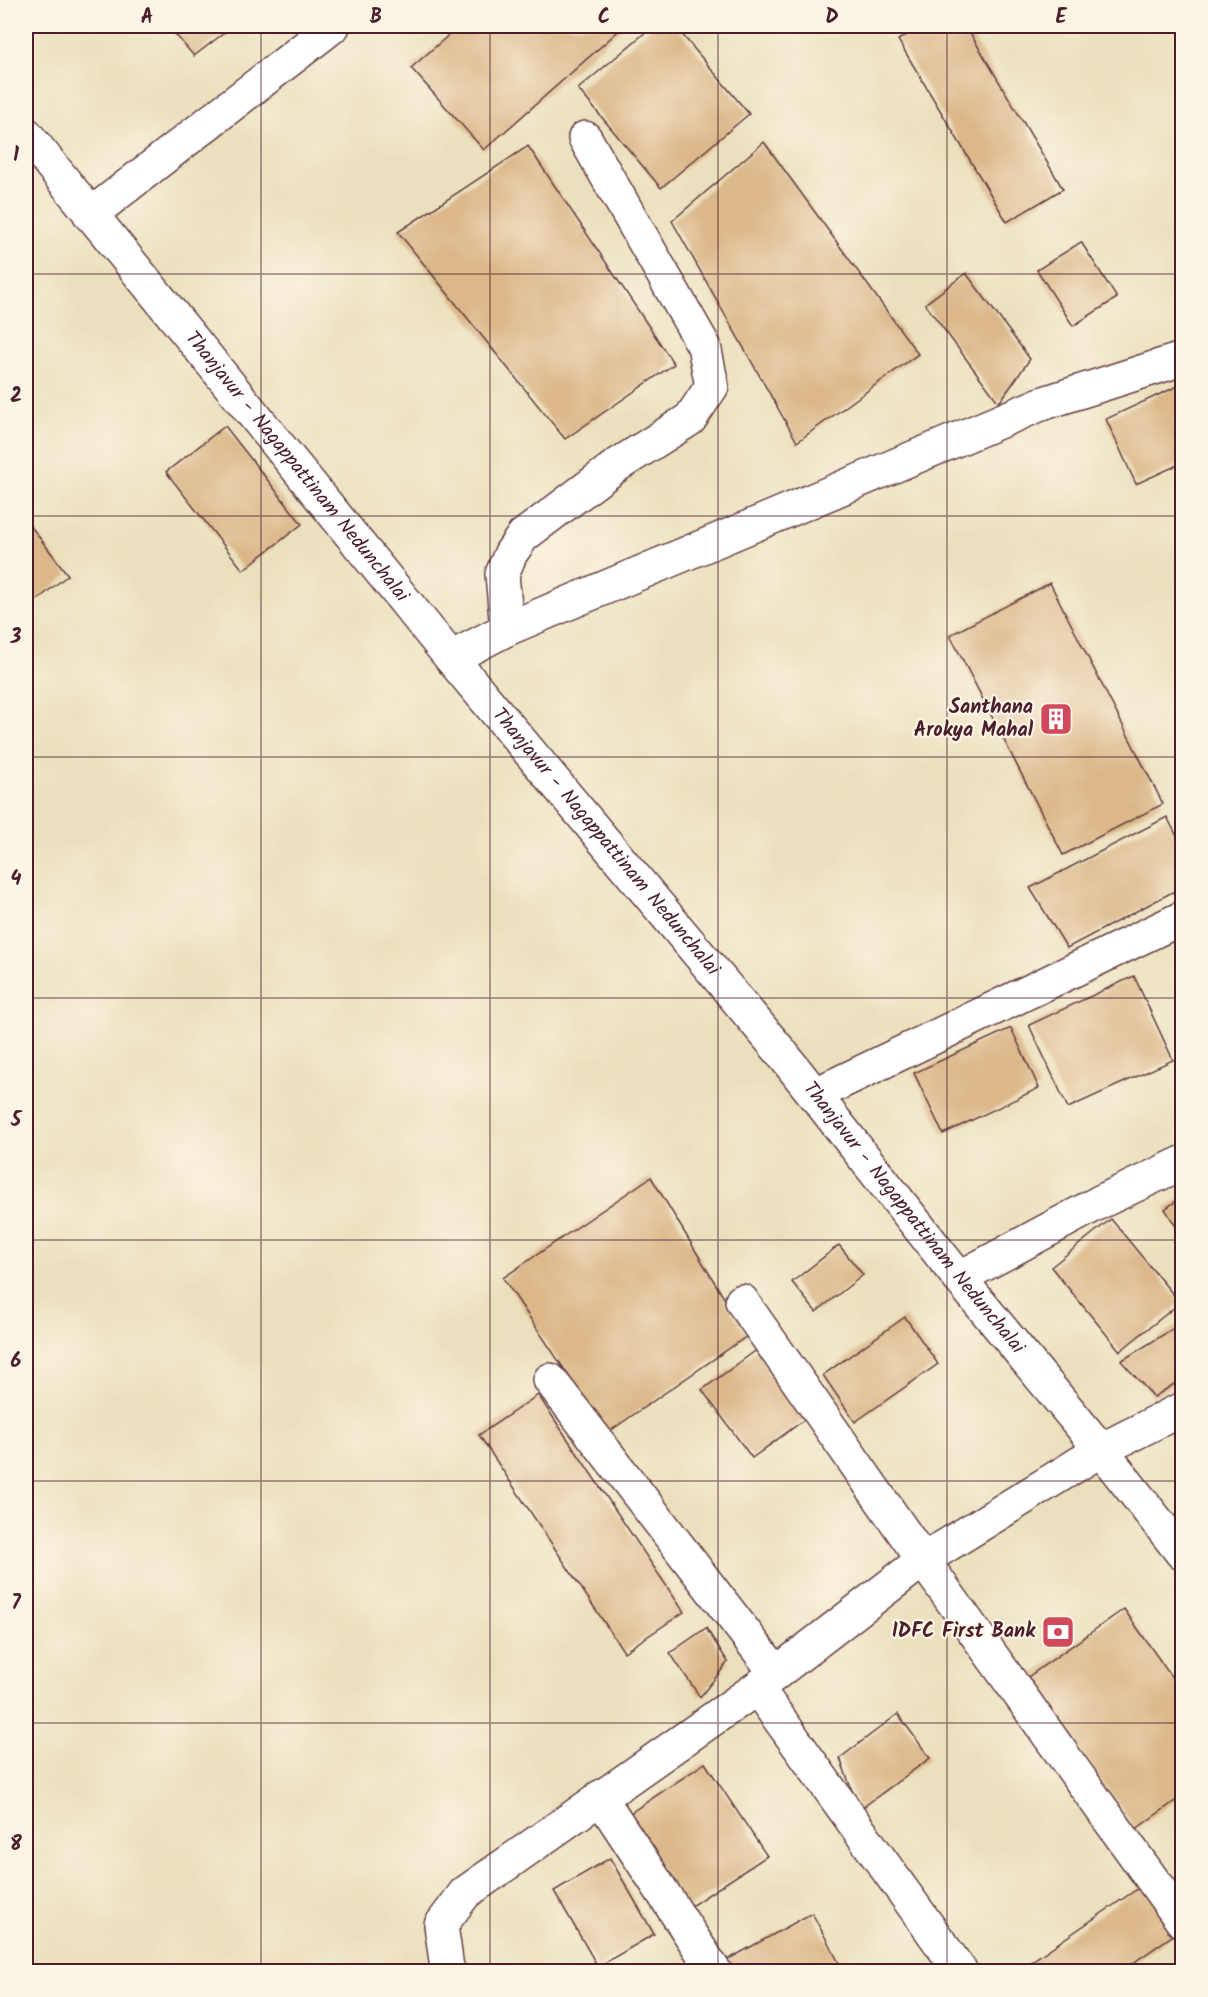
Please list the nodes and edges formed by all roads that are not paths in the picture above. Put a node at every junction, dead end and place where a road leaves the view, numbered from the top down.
1 (333, 26) edge
2 (26, 134) edge
3 (585, 138) dead end
4 (90, 215) junction
5 (1182, 360) edge
6 (507, 629) junction
7 (451, 658) junction
8 (1182, 918) edge
9 (814, 1095) junction
10 (1182, 1162) edge
11 (959, 1278) junction
12 (742, 1302) dead end
13 (550, 1380) dead end
14 (1182, 1409) edge
15 (1101, 1450) junction
16 (1182, 1553) edge
17 (923, 1560) junction
18 (766, 1681) junction
19 (600, 1797) junction
20 (1182, 1921) edge
21 (449, 1971) edge
22 (715, 1971) edge
23 (961, 1971) edge

1 - 4 main road
2 - 4 main road, Thanjavur - Nagappattinam Nedunchalai
3 - 6 main road
4 - 7 main road, Thanjavur - Nagappattinam Nedunchalai
5 - 6 main road
6 - 7 main road
7 - 9 main road, Thanjavur - Nagappattinam Nedunchalai
8 - 9 main road
9 - 11 main road, Thanjavur - Nagappattinam Nedunchalai
10 - 11 main road
11 - 15 main road, Thanjavur - Nagappattinam Nedunchalai
12 - 17 main road
13 - 18 main road
14 - 15 main road
15 - 16 main road, Thanjavur - Nagappattinam Nedunchalai
15 - 17 main road
17 - 18 main road
17 - 20 main road
18 - 19 main road
18 - 23 main road
19 - 21 main road
19 - 22 main road

